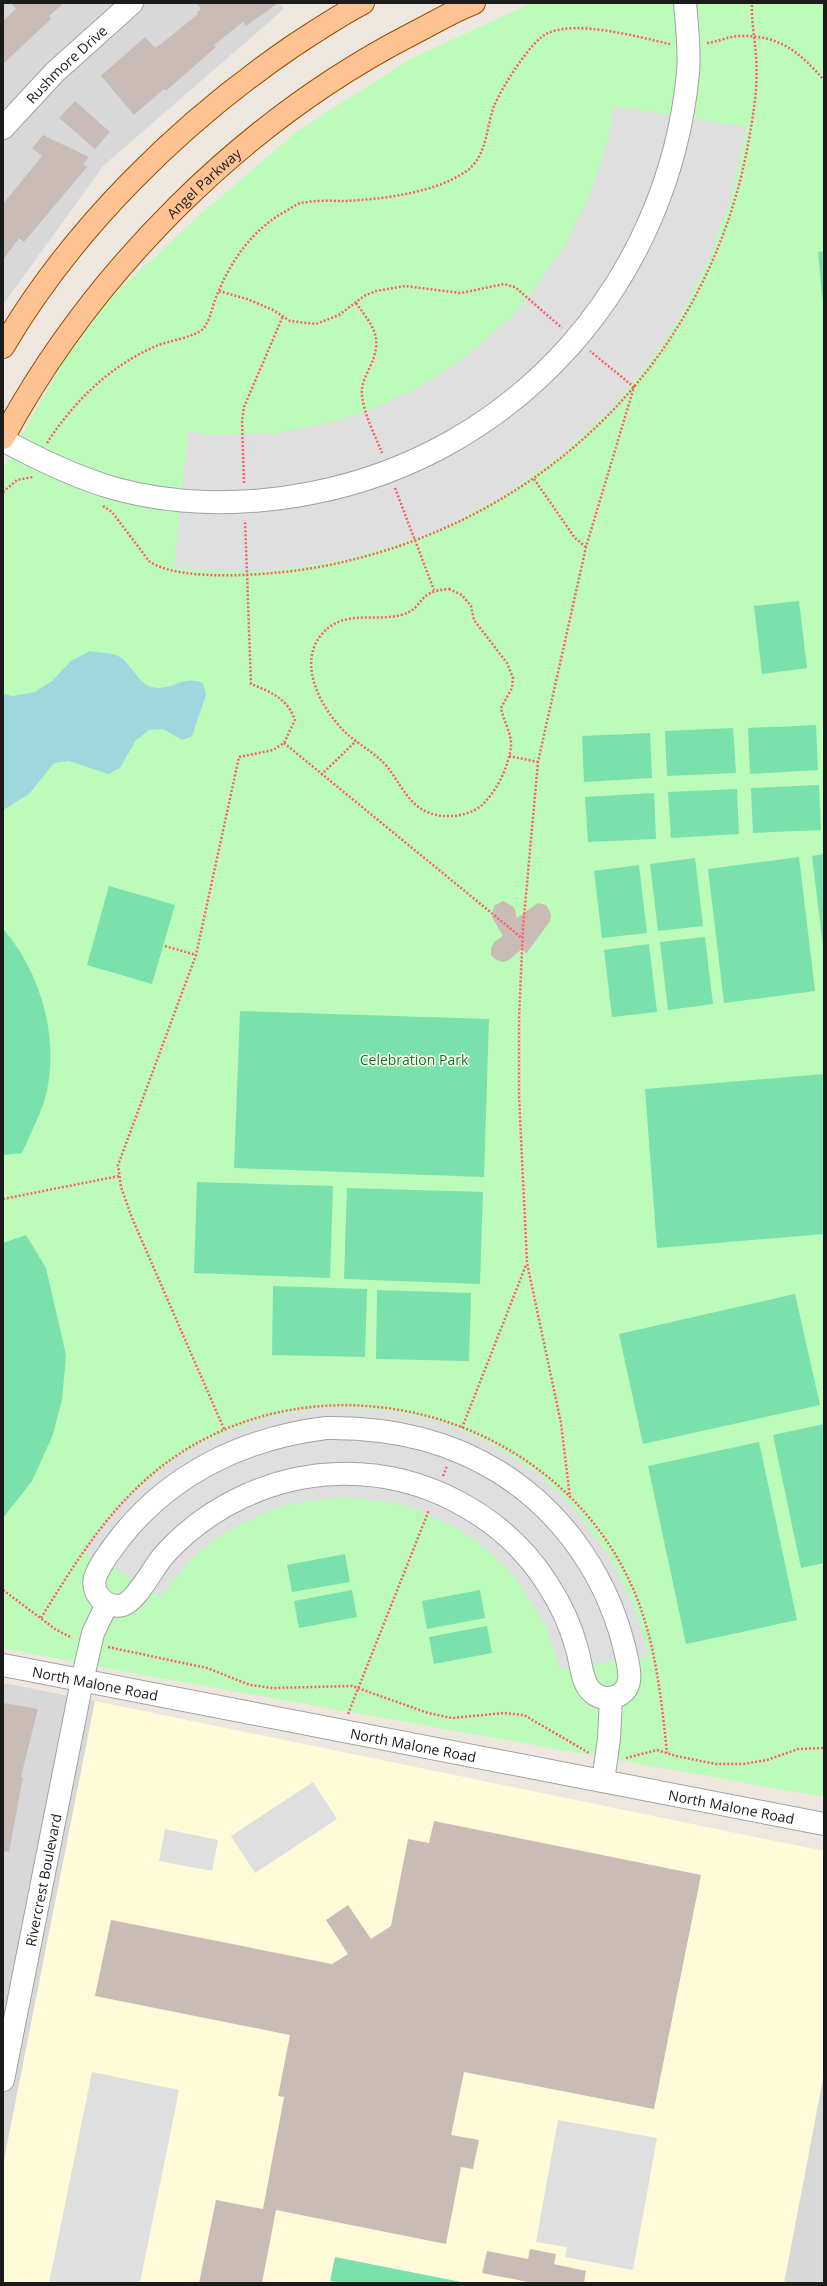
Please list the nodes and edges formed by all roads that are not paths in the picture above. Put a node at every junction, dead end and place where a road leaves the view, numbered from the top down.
1 (132, 3) edge
2 (363, 3) edge
3 (474, 3) edge
4 (685, 3) edge
5 (3, 128) edge
6 (3, 347) edge
7 (3, 439) edge
8 (107, 1604) junction
9 (3, 1665) edge
10 (82, 1681) junction
11 (611, 1698) junction
12 (603, 1781) junction
13 (824, 1824) edge
14 (3, 2080) edge

1 - 5 street, Rushmore Drive
2 - 6 main road
3 - 7 main road, Angel Parkway
4 - 7 street
8 - 10 street, Rivercrest Boulevard
8 - 11 street
8 - 11 street
9 - 10 street, North Malone Road
10 - 12 street, North Malone Road
10 - 14 street, Rivercrest Boulevard
11 - 12 street
12 - 13 street, North Malone Road

